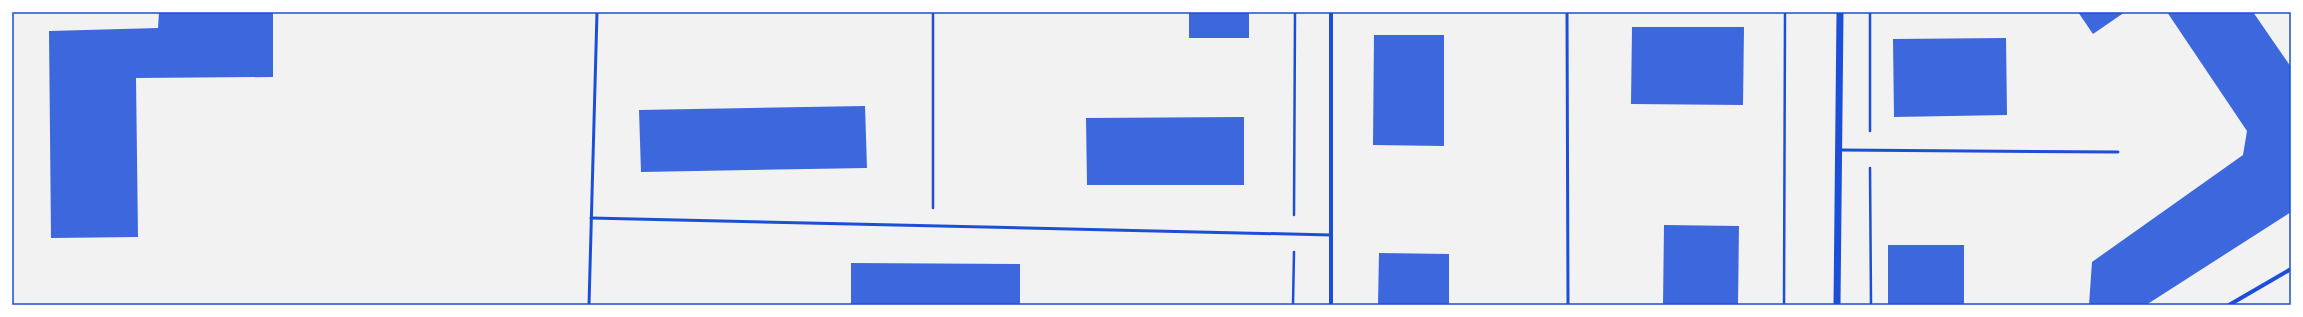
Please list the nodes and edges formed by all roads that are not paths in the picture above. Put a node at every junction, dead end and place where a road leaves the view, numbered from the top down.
1 (597, 12) edge
2 (1331, 12) edge
3 (1567, 12) edge
4 (1840, 12) edge
5 (1839, 150) junction
6 (2118, 152) dead end
7 (591, 218) junction
8 (1331, 235) junction
9 (2291, 269) edge
10 (589, 305) edge
11 (1331, 305) edge
12 (1568, 305) edge
13 (1838, 305) edge
14 (2229, 305) edge

1 - 7 lane
2 - 8 street
3 - 12 lane
4 - 5 street
5 - 6 lane
5 - 13 street
7 - 8 lane
7 - 10 lane
8 - 11 street
9 - 14 street

